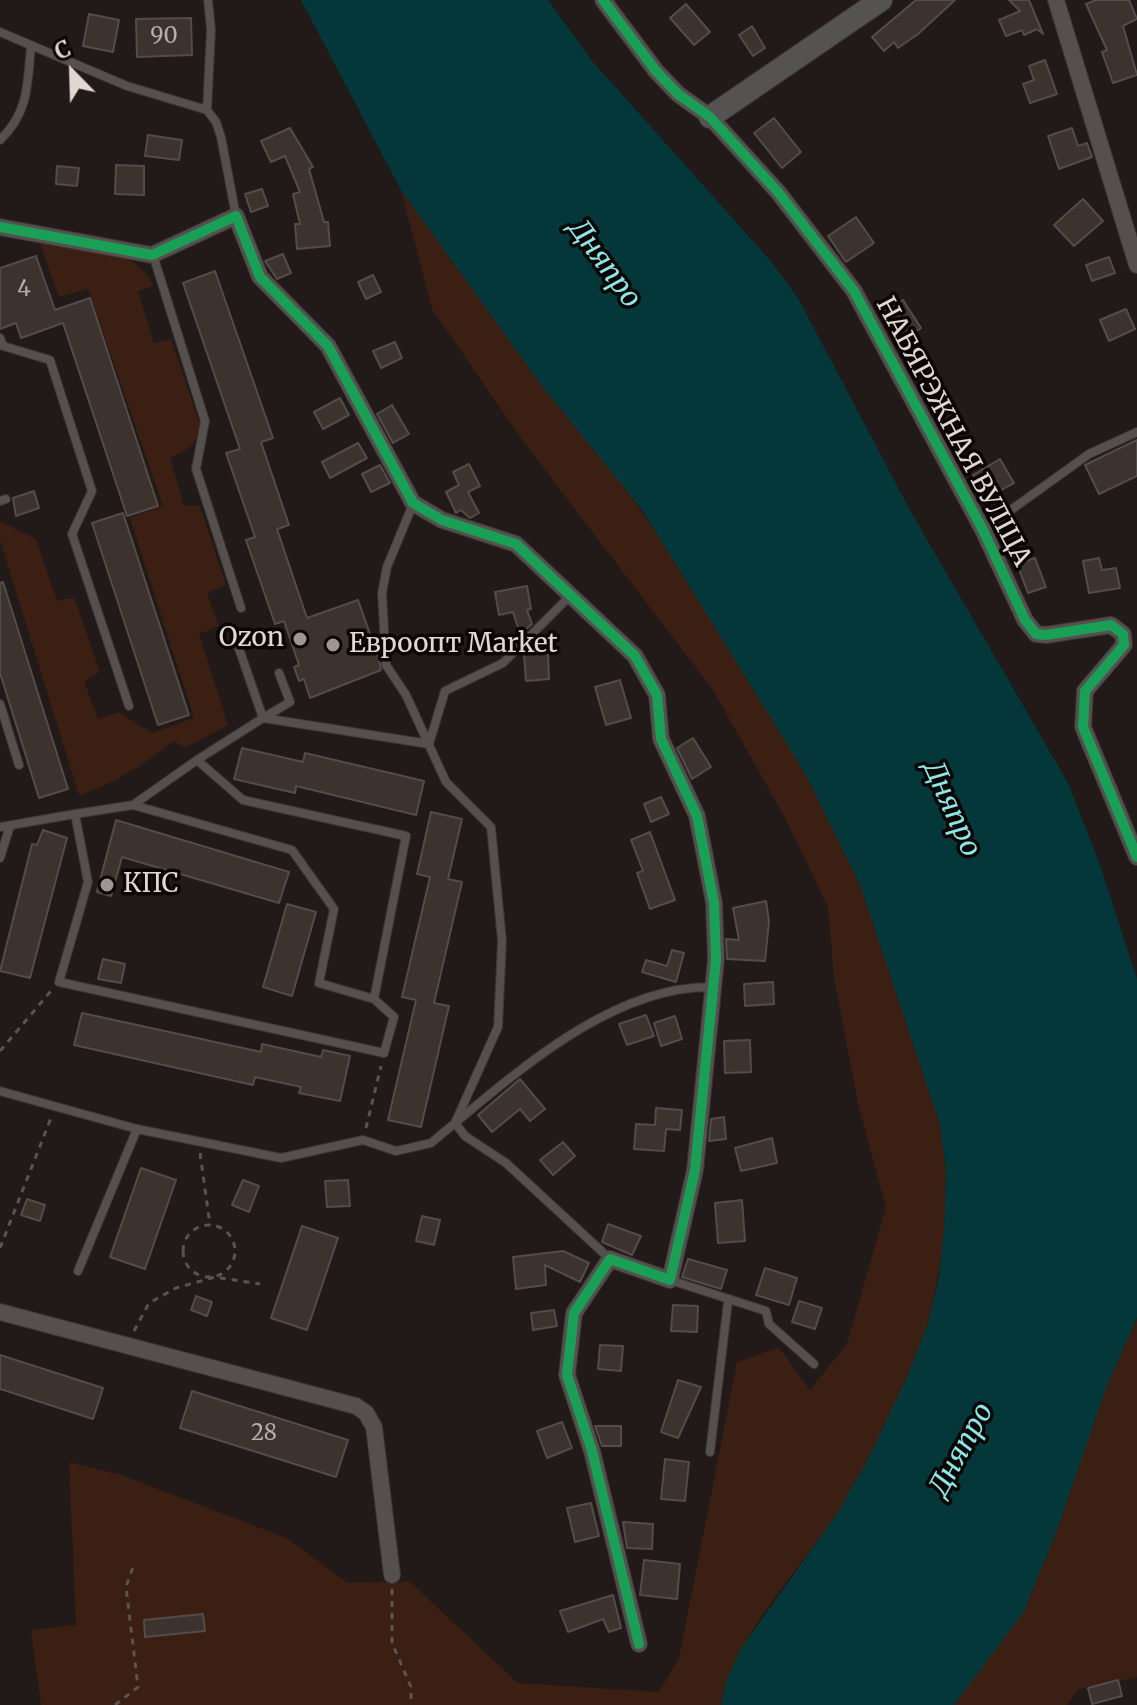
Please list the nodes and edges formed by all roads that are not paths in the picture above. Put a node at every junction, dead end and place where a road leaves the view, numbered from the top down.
1 (208, 0) edge
2 (603, 0) edge
3 (881, 0) edge
4 (1056, 0) edge
5 (0, 32) edge
6 (31, 47) junction
7 (207, 110) junction
8 (710, 117) junction
9 (0, 140) edge
10 (236, 216) junction
11 (0, 227) edge
12 (152, 255) junction
13 (1137, 265) edge
14 (0, 338) edge
15 (1137, 432) edge
16 (413, 503) junction
17 (983, 530) junction
18 (569, 597) junction
19 (241, 608) dead end
20 (1130, 633) edge
21 (236, 640) dead end
22 (279, 673) dead end
23 (0, 704) edge
24 (129, 706) dead end
25 (263, 718) junction
26 (429, 744) junction
27 (197, 760) junction
28 (19, 765) dead end
29 (133, 805) junction
30 (75, 814) junction
31 (5, 827) edge
32 (1137, 857) edge
33 (0, 858) edge
34 (714, 987) junction
35 (374, 999) junction
36 (0, 1091) edge
37 (455, 1123) junction
38 (137, 1129) junction
39 (610, 1259) junction
40 (78, 1271) dead end
41 (670, 1280) junction
42 (728, 1302) junction
43 (0, 1312) edge
44 (814, 1364) dead end
45 (710, 1452) dead end
46 (392, 1575) road end
47 (639, 1644) dead end

1 - 7 lane
2 - 8 street, НАБЯРЭЖНАЯ ВУЛІЦА
3 - 8 street
4 - 13 street
5 - 6 lane
6 - 7 lane
6 - 9 lane
7 - 10 lane
8 - 17 street, НАБЯРЭЖНАЯ ВУЛІЦА
10 - 12 street
10 - 16 street
11 - 12 street
12 - 19 lane
14 - 24 lane
15 - 17 lane
16 - 18 street
16 - 26 lane
17 - 20 street, НАБЯРЭЖНАЯ ВУЛІЦА
18 - 26 lane
18 - 34 street
20 - 32 street, НАБЯРЭЖНАЯ ВУЛІЦА
21 - 25 lane
22 - 25 lane
23 - 28 lane
25 - 26 lane
25 - 27 lane
26 - 37 lane
27 - 29 lane
27 - 35 lane
29 - 30 lane
29 - 35 lane
30 - 31 lane
30 - 35 lane
31 - 33 lane
34 - 37 lane
34 - 41 street
36 - 38 lane
37 - 38 lane
37 - 39 lane
38 - 40 lane
39 - 41 street
39 - 47 street
41 - 42 lane
42 - 44 lane
42 - 45 lane
43 - 46 street

